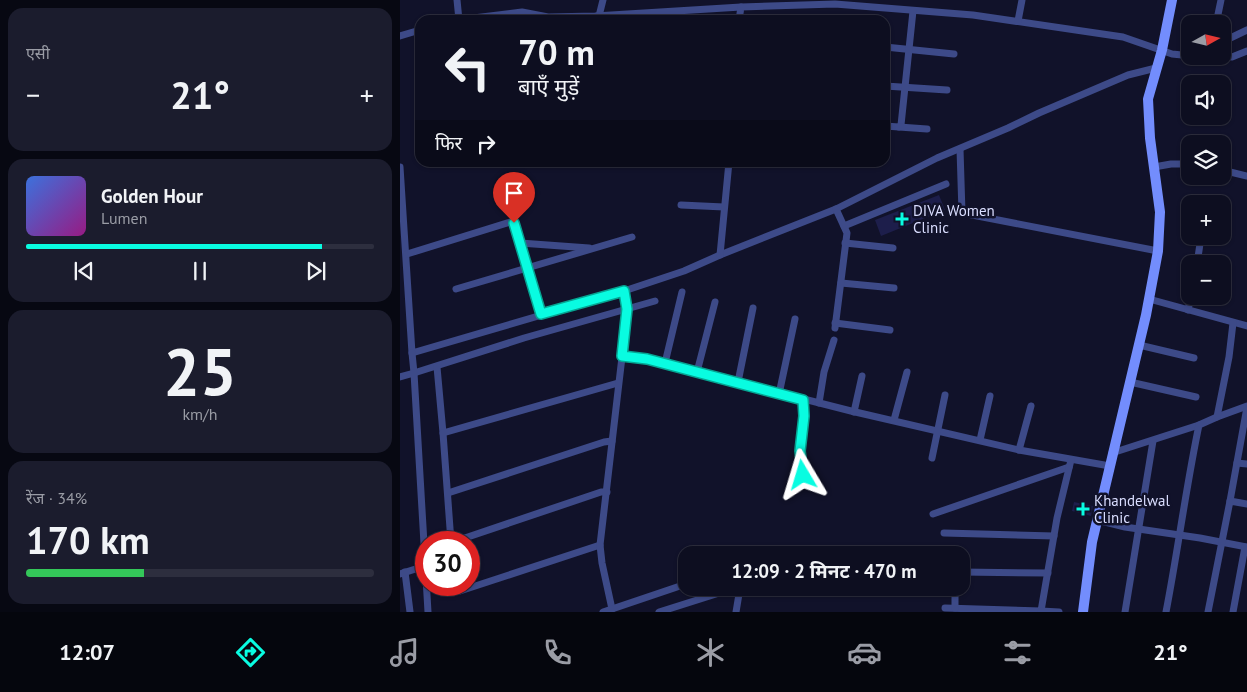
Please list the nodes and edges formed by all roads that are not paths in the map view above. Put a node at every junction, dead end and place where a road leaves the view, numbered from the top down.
1 (457, 0) edge
2 (603, 0) edge
3 (1022, 0) edge
4 (1172, 0) edge
5 (1221, 0) edge
6 (852, 3) edge
7 (741, 7) junction
8 (913, 11) junction
9 (458, 15) edge
10 (498, 15) edge
11 (538, 15) edge
12 (599, 15) edge
13 (615, 15) edge
14 (740, 15) edge
15 (1218, 15) edge
16 (1018, 21) junction
17 (1247, 30) edge
18 (415, 32) edge
19 (400, 36) edge
20 (1231, 38) edge
21 (890, 47) edge
22 (909, 49) junction
23 (1162, 50) junction
24 (1247, 51) edge
25 (954, 54) dead end
26 (1181, 55) edge
27 (1231, 57) edge
28 (1156, 68) junction
29 (890, 86) edge
30 (905, 88) junction
31 (947, 90) dead end
32 (890, 126) edge
33 (899, 127) junction
34 (927, 129) dead end
35 (960, 149) junction
36 (1181, 164) edge
37 (400, 167) edge
38 (728, 167) edge
39 (1154, 167) junction
40 (1231, 172) edge
41 (1247, 176) edge
42 (946, 184) dead end
43 (401, 185) edge
44 (681, 205) dead end
45 (724, 207) junction
46 (836, 209) junction
47 (844, 226) junction
48 (632, 237) dead end
49 (520, 243) junction
50 (845, 244) junction
51 (594, 248) junction
52 (893, 248) dead end
53 (1158, 251) junction
54 (407, 254) junction
55 (720, 255) junction
56 (527, 268) junction
57 (841, 283) junction
58 (894, 288) dead end
59 (456, 289) dead end
60 (624, 291) junction
61 (682, 292) dead end
62 (1149, 299) junction
63 (655, 301) dead end
64 (715, 302) dead end
65 (1189, 305) edge
66 (754, 308) dead end
67 (627, 309) junction
68 (1188, 310) junction
69 (541, 314) junction
70 (795, 319) dead end
71 (1233, 323) junction
72 (1247, 326) edge
73 (890, 330) dead end
74 (834, 340) dead end
75 (1139, 345) junction
76 (412, 353) junction
77 (622, 356) junction
78 (1194, 358) dead end
79 (665, 363) junction
80 (436, 367) junction
81 (698, 372) junction
82 (907, 372) dead end
83 (414, 373) junction
84 (862, 376) dead end
85 (400, 377) edge
86 (738, 382) junction
87 (1130, 382) junction
88 (618, 383) junction
89 (779, 394) junction
90 (945, 394) dead end
91 (990, 396) dead end
92 (1196, 397) dead end
93 (803, 400) junction
94 (819, 403) junction
95 (1031, 406) dead end
96 (1247, 407) edge
97 (854, 412) junction
98 (1218, 417) junction
99 (894, 420) junction
100 (1199, 425) junction
101 (938, 430) junction
102 (443, 434) junction
103 (1244, 436) edge
104 (980, 440) junction
105 (612, 441) junction
106 (1153, 441) junction
107 (1020, 450) junction
108 (1112, 453) junction
109 (932, 458) dead end
110 (1070, 464) junction
111 (1237, 464) junction
112 (1247, 464) edge
113 (1110, 466) junction
114 (803, 475) dead end
115 (607, 492) junction
116 (448, 493) junction
117 (1230, 501) junction
118 (1247, 504) edge
119 (933, 514) dead end
120 (1098, 520) junction
121 (1139, 529) junction
122 (423, 531) edge
123 (451, 531) edge
124 (480, 533) edge
125 (944, 533) dead end
126 (1180, 535) junction
127 (1054, 536) junction
128 (1222, 542) junction
129 (600, 546) junction
130 (1246, 547) edge
131 (415, 569) edge
132 (970, 572) edge
133 (403, 573) edge
134 (1048, 573) junction
135 (480, 585) edge
136 (678, 587) edge
137 (427, 596) edge
138 (712, 596) edge
139 (739, 596) edge
140 (955, 596) edge
141 (945, 608) dead end
142 (955, 608) junction
143 (612, 609) junction
144 (673, 610) edge
145 (1041, 611) junction
146 (410, 612) edge
147 (428, 612) edge
148 (602, 612) edge
149 (659, 612) edge
150 (736, 612) edge
151 (1059, 612) edge
152 (1083, 612) edge
153 (1125, 612) edge
154 (1166, 612) edge
155 (1208, 612) edge
156 (1233, 612) edge

1 - 9 street
2 - 12 street
3 - 16 street
4 - 23 street
5 - 15 street
6 - 7 street
6 - 8 street
7 - 13 street
7 - 14 street
8 - 16 street
8 - 22 street
10 - 11 street
16 - 23 street
17 - 20 street
18 - 19 street
21 - 22 street
22 - 25 street
22 - 30 street
23 - 26 street
23 - 28 street
24 - 27 street
28 - 35 street
28 - 39 street
29 - 30 street
30 - 31 street
30 - 33 street
32 - 33 street
33 - 34 street
35 - 46 street
35 - 53 street
36 - 39 street
37 - 43 street
38 - 45 street
39 - 53 street
40 - 41 street
42 - 47 street
43 - 54 street
44 - 45 street
45 - 55 street
46 - 47 street
46 - 55 street
47 - 50 street
48 - 51 street
49 - 51 street
49 - 54 street
49 - 56 street
50 - 52 street
50 - 57 street
51 - 56 street
53 - 62 street
54 - 76 street
55 - 60 street
56 - 59 street
56 - 69 street
57 - 58 street
57 - 73 street
60 - 67 street
60 - 69 street
61 - 79 street
62 - 68 street
62 - 75 street
63 - 67 street
64 - 81 street
65 - 68 street
66 - 86 street
67 - 77 street
67 - 80 street
68 - 71 street
69 - 76 street
70 - 89 street
71 - 72 street
71 - 98 street
74 - 94 street
75 - 78 street
75 - 87 street
76 - 83 street
77 - 79 street
77 - 88 street
79 - 81 street
80 - 83 street
80 - 102 street
81 - 86 street
82 - 99 street
83 - 85 street
83 - 122 street
84 - 97 street
86 - 89 street
87 - 92 street
87 - 108 street
88 - 102 street
88 - 105 street
89 - 93 street
90 - 101 street
91 - 104 street
93 - 94 street
93 - 114 street
94 - 97 street
95 - 107 street
96 - 98 street
96 - 103 street
97 - 99 street
98 - 100 street
99 - 101 street
100 - 106 street
100 - 126 street
101 - 104 street
101 - 109 street
102 - 116 street
103 - 111 street
104 - 107 street
105 - 115 street
105 - 116 street
106 - 108 street
106 - 121 street
107 - 110 street
108 - 113 street
110 - 113 street
110 - 119 street
110 - 127 street
111 - 112 street
111 - 117 street
113 - 120 street
115 - 124 street
115 - 129 street
116 - 123 street
117 - 118 street
117 - 128 street
120 - 121 street
120 - 152 street
121 - 126 street
121 - 153 street
125 - 127 street
126 - 128 street
126 - 154 street
127 - 134 street
128 - 130 street
128 - 155 street
129 - 135 street
129 - 143 street
130 - 156 street
131 - 133 street
132 - 134 street
133 - 146 street
134 - 145 street
136 - 143 street
137 - 147 street
138 - 144 street
139 - 150 street
140 - 142 street
141 - 142 street
142 - 145 street
143 - 148 street
144 - 149 street
145 - 151 street

